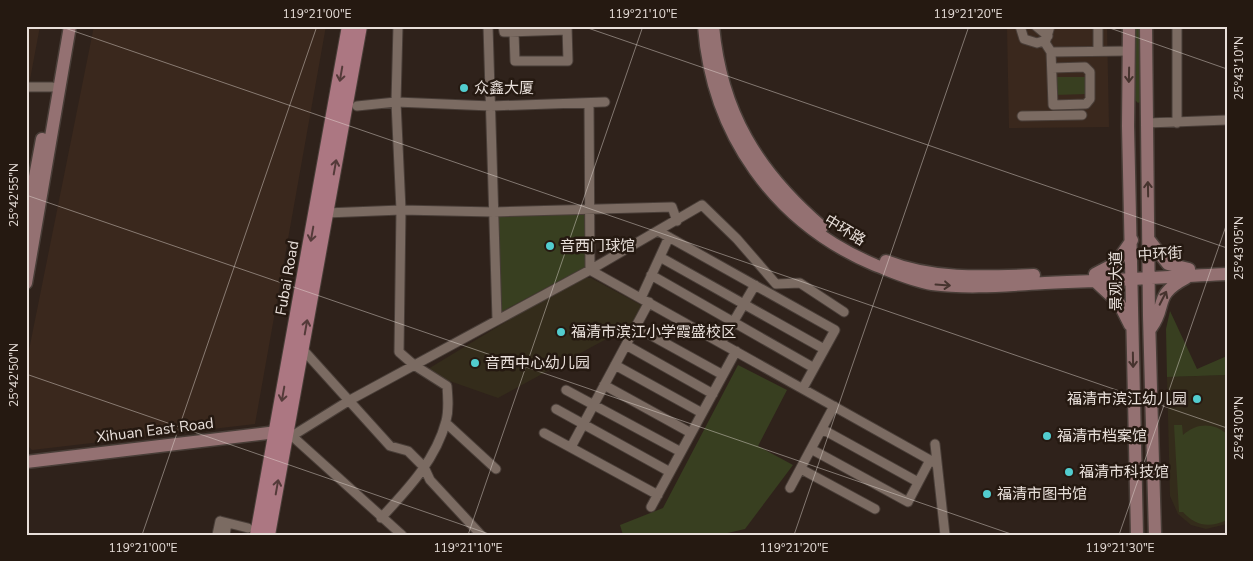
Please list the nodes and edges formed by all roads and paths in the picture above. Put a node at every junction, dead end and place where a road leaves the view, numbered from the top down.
1 (349, 26) edge
2 (360, 26) edge
3 (398, 26) edge
4 (488, 26) edge
5 (504, 26) edge
6 (704, 26) edge
7 (713, 26) edge
8 (1020, 26) edge
9 (1036, 26) edge
10 (1098, 26) edge
11 (1129, 26) edge
12 (1146, 26) edge
13 (1177, 26) edge
14 (68, 27) edge
15 (567, 28) edge
16 (514, 32) junction
17 (1047, 34) edge
18 (1098, 51) junction
19 (1129, 51) junction
20 (1051, 52) junction
21 (1052, 68) junction
22 (26, 87) edge
23 (52, 87) junction
24 (396, 102) junction
25 (605, 102) dead end
26 (589, 103) junction
27 (1053, 105) junction
28 (357, 106) dead end
29 (491, 106) junction
30 (1053, 115) junction
31 (1082, 115) dead end
32 (1022, 116) dead end
33 (1227, 120) edge
34 (1147, 123) junction
35 (1177, 123) junction
36 (401, 210) junction
37 (590, 210) junction
38 (494, 212) junction
39 (1131, 212) junction
40 (1148, 212) junction
41 (326, 213) junction
42 (677, 221) junction
43 (26, 225) edge
44 (658, 231) junction
45 (669, 237) junction
46 (1149, 239) junction
47 (1132, 240) junction
48 (660, 257) junction
49 (1227, 267) edge
50 (590, 270) junction
51 (1189, 272) junction
52 (1149, 274) junction
53 (1227, 274) edge
54 (652, 275) junction
55 (1132, 275) junction
56 (1095, 277) junction
57 (26, 283) edge
58 (754, 285) junction
59 (645, 300) junction
60 (744, 304) junction
61 (844, 312) dead end
62 (1149, 316) junction
63 (497, 319) junction
64 (734, 322) junction
65 (1132, 323) junction
66 (636, 326) junction
67 (1149, 330) junction
68 (722, 343) junction
69 (626, 345) junction
70 (824, 349) junction
71 (736, 351) junction
72 (306, 353) dead end
73 (414, 365) junction
74 (615, 365) junction
75 (814, 368) junction
76 (723, 374) junction
77 (604, 385) junction
78 (803, 388) junction
79 (566, 390) dead end
80 (713, 394) junction
81 (350, 400) junction
82 (594, 404) junction
83 (834, 406) junction
84 (556, 409) dead end
85 (702, 413) junction
86 (446, 422) junction
87 (583, 424) junction
88 (822, 429) junction
89 (544, 433) dead end
90 (691, 433) junction
91 (284, 435) junction
92 (935, 444) dead end
93 (571, 446) junction
94 (811, 449) junction
95 (681, 452) junction
96 (26, 462) edge
97 (934, 462) junction
98 (424, 467) junction
99 (496, 469) dead end
100 (800, 469) junction
101 (26, 471) edge
102 (670, 472) junction
103 (918, 482) junction
104 (790, 488) dead end
105 (658, 495) junction
106 (651, 508) dead end
107 (875, 509) dead end
108 (381, 518) junction
109 (228, 522) junction
110 (252, 531) edge
111 (217, 535) edge
112 (225, 535) edge
113 (268, 535) edge
114 (402, 535) edge
115 (481, 535) edge
116 (945, 535) edge
117 (1136, 535) edge
118 (1155, 535) edge

1 -> 91 main road, Fubai Road
41 -> 2 main road, Fubai Road
3 - 24 street
4 - 29 street
5 - 16 street
6 -> 56 street, 中环路
7 - 56 street, 中环路
8 - 17 street
9 - 17 street
10 - 18 street
11 - 19 street, 景观大道
12 - 34 street
13 - 35 street
14 - 23 street
14 - 57 street
15 - 16 street
15 - 16 street
17 - 20 street
18 - 19 street
18 - 20 street
19 -> 39 street, 景观大道
20 - 21 street
21 - 27 street
21 - 27 street
22 - 23 street
23 - 43 street
24 - 28 street
24 - 29 street
24 - 36 street
25 - 26 street
26 - 29 street
26 - 37 street
27 - 30 street
29 - 38 street
30 - 31 street
30 - 32 street
33 - 35 street
34 - 35 street
40 -> 34 street
36 - 38 street
36 - 41 street
36 - 73 street
37 - 38 street
37 - 42 street
37 - 50 street
38 - 63 street
39 - 40 street
39 - 47 street, 景观大道
40 - 46 street
91 -> 41 main road, Fubai Road
42 - 44 street
42 - 61 street
44 - 45 street
44 - 50 street
45 - 48 street
45 - 58 street
46 - 51 street
46 - 52 street
47 - 55 street, 景观大道
47 - 56 street
48 - 54 street
48 - 60 street
49 - 51 street, 中环街
50 - 59 street
50 - 63 street
51 - 52 street, 中环街
51 - 53 street, 中环街
67 -> 51 street
52 - 55 street, 中环街
52 - 62 street
54 - 59 street
54 - 64 street
55 - 56 street, 中环街
55 - 65 street, 景观大道
56 - 65 street
58 - 60 street
58 - 70 street
59 - 66 street
59 - 68 street
60 - 64 street
60 - 70 street
62 - 65 street
62 - 67 street
63 - 73 street
64 - 68 street
64 - 75 street
65 -> 117 street, 景观大道
66 - 69 street
66 - 76 street
67 - 118 street
68 - 71 street
69 - 74 street
69 - 80 street
70 - 75 street
71 - 76 street
71 - 78 street
72 - 81 street
73 - 81 street
73 - 86 street
74 - 77 street
74 - 85 street
75 - 78 street
76 - 80 street
77 - 82 street
77 - 90 street
78 - 83 street
79 - 82 street
80 - 85 street
81 - 91 street
81 - 98 street
82 - 87 street
82 - 95 street
83 - 88 street
83 - 97 street
84 - 87 street
85 - 90 street
86 - 98 street
86 - 99 street
87 - 93 street
87 - 102 street
88 - 94 street
88 - 103 street
89 - 93 street
90 - 95 street
91 - 96 street, Xihuan East Road
91 - 101 street, Xihuan East Road
91 - 108 street
91 - 110 main road, Fubai Road
113 -> 91 main road, Fubai Road
92 - 97 street
93 - 105 street
94 - 100 street
94 - 103 street
95 - 102 street
97 - 103 street
97 - 116 street
98 - 108 street
98 - 115 street
100 - 104 street
100 - 107 street
102 - 105 street
105 - 106 street
108 - 114 street
109 - 110 street
109 - 111 street
109 - 112 street

